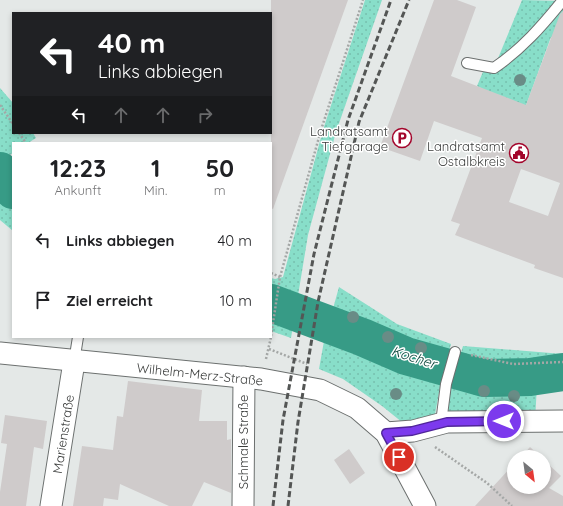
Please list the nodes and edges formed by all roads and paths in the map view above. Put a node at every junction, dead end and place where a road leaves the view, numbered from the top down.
1 (363, 0) edge
2 (563, 0) edge
3 (467, 63) dead end
4 (0, 105) edge
5 (12, 123) edge
6 (272, 273) edge
7 (280, 277) junction
8 (272, 332) edge
9 (78, 338) edge
10 (271, 338) edge
11 (268, 349) dead end
12 (455, 352) joint
13 (0, 353) edge
14 (74, 362) junction
15 (563, 362) edge
16 (244, 377) junction
17 (563, 421) edge
18 (441, 423) junction
19 (412, 431) junction
20 (386, 433) junction
21 (51, 506) edge
22 (243, 506) edge
23 (425, 506) edge
24 (512, 506) edge

1 - 7 path
2 - 3 lane
4 - 5 path
6 - 7 path
7 - 8 path
9 - 14 lane
10 - 11 path
12 - 15 path
12 - 18 lane
13 - 14 street, Wilhelm-Merz-Straße
14 - 16 street, Wilhelm-Merz-Straße
14 - 21 street, Marienstraße
16 - 20 street, Wilhelm-Merz-Straße
16 - 22 street, Schmale Straße
17 - 18 street
18 - 19 street
19 - 20 street
19 - 24 path
20 - 23 street, Wilhelm-Merz-Straße

